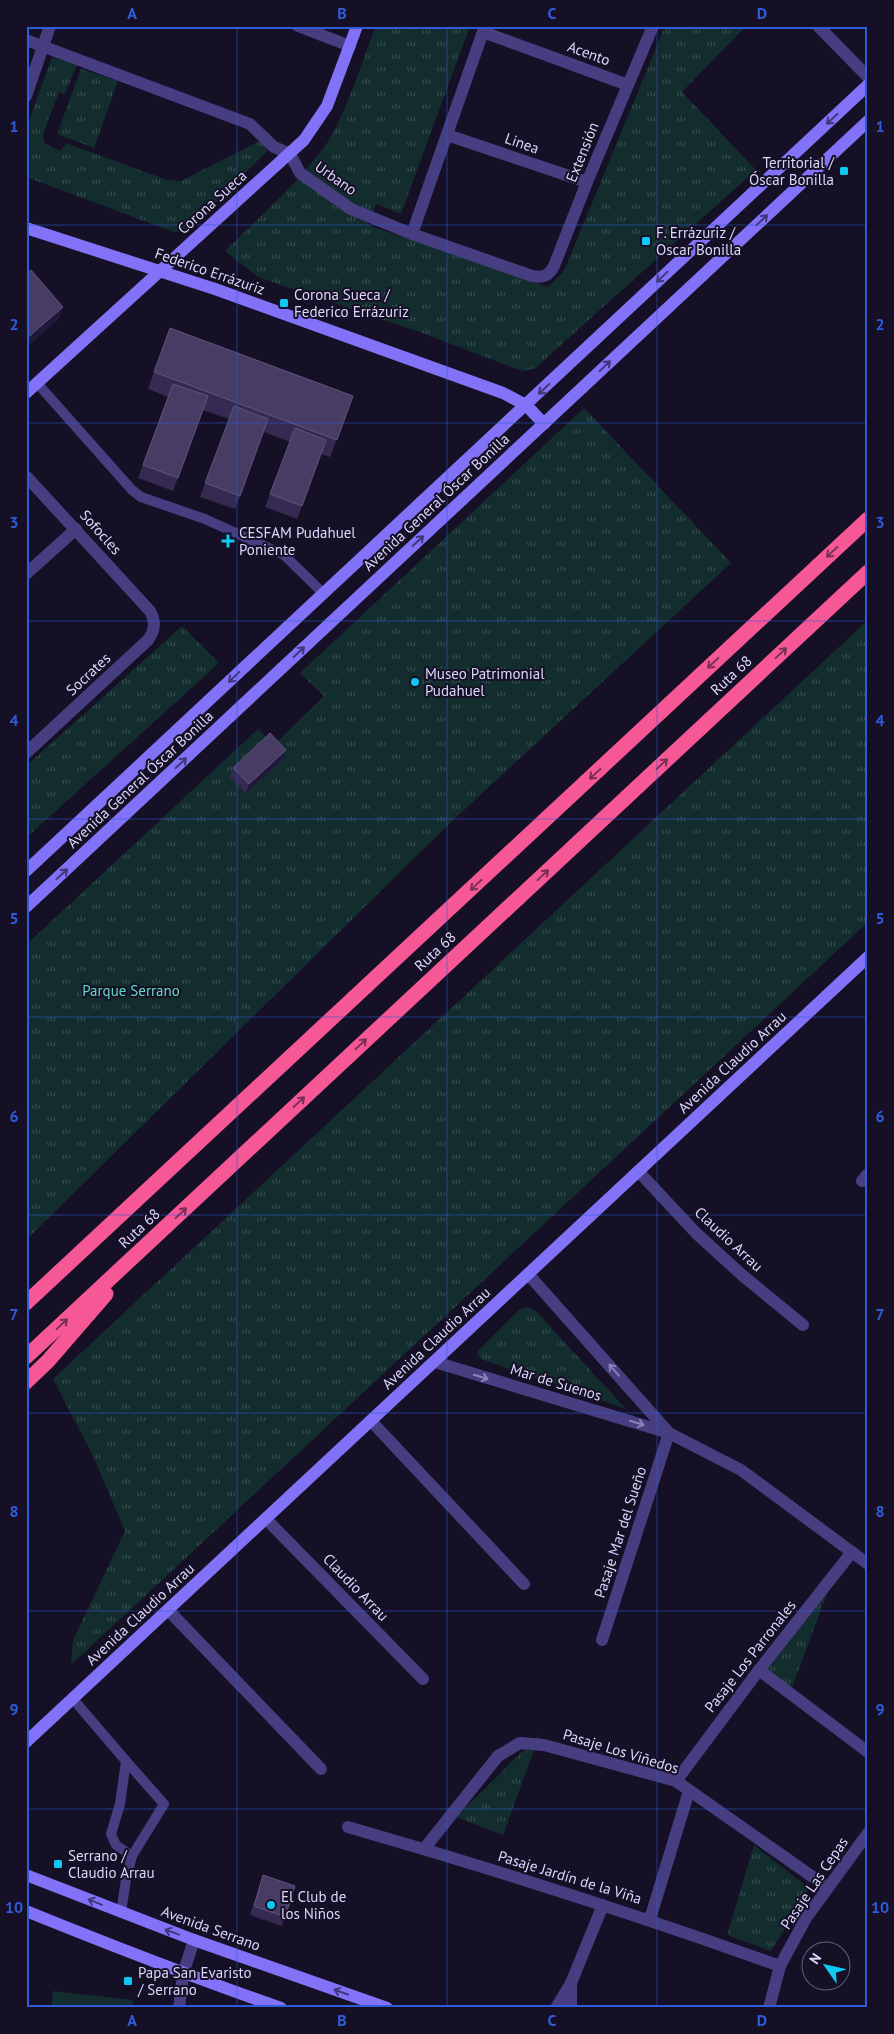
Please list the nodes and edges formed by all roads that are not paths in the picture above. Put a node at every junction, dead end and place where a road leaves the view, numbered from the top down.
1 (50, 26) edge
2 (298, 26) edge
3 (357, 26) edge
4 (653, 26) edge
5 (818, 26) edge
6 (484, 29) edge
7 (26, 40) edge
8 (350, 46) junction
9 (43, 47) junction
10 (868, 77) edge
11 (628, 84) junction
12 (868, 85) edge
13 (26, 96) edge
14 (868, 121) edge
15 (447, 134) junction
16 (290, 154) junction
17 (587, 182) junction
18 (26, 228) edge
19 (412, 234) junction
20 (160, 271) junction
21 (532, 276) joint
22 (37, 383) junction
23 (26, 393) edge
24 (526, 406) junction
25 (544, 424) junction
26 (26, 476) edge
27 (868, 519) edge
28 (76, 529) junction
29 (868, 572) edge
30 (26, 574) edge
31 (323, 593) junction
32 (150, 611) joint
33 (26, 753) edge
34 (26, 871) edge
35 (26, 907) edge
36 (868, 957) edge
37 (638, 1171) junction
38 (160, 1233) junction
39 (528, 1274) junction
40 (26, 1303) edge
41 (803, 1325) dead end
42 (26, 1357) edge
43 (435, 1362) junction
44 (26, 1382) edge
45 (370, 1421) junction
46 (669, 1433) junction
47 (266, 1518) junction
48 (852, 1552) junction
49 (868, 1564) edge
50 (524, 1584) dead end
51 (168, 1610) junction
52 (602, 1640) dead end
53 (759, 1670) junction
54 (423, 1679) dead end
55 (73, 1699) junction
56 (26, 1742) edge
57 (868, 1752) edge
58 (126, 1761) junction
59 (321, 1769) dead end
60 (676, 1781) junction
61 (689, 1791) junction
62 (348, 1828) dead end
63 (868, 1833) edge
64 (424, 1849) junction
65 (132, 1856) junction
66 (26, 1875) edge
67 (827, 1887) junction
68 (603, 1905) junction
69 (26, 1911) edge
70 (121, 1913) junction
71 (650, 1919) junction
72 (194, 1940) junction
73 (780, 1966) junction
74 (183, 1974) junction
75 (571, 1983) junction
76 (179, 2008) edge
77 (281, 2008) edge
78 (388, 2008) edge
79 (556, 2008) edge
80 (571, 2008) edge
81 (769, 2008) edge

1 - 9 street
2 - 8 street
3 - 8 street, Corona Sueca
4 - 11 street, Extensión
5 - 10 street
6 - 11 street, Acento
6 - 15 street
7 - 9 street, Urbano
8 - 16 street, Corona Sueca
9 - 13 street
9 - 16 street, Urbano
11 - 17 street, Extensión
12 -> 24 street, Avenida General Óscar Bonilla
25 -> 14 street, Avenida General Óscar Bonilla
15 - 17 street, Linea
15 - 19 street
16 - 19 street, Urbano
16 - 20 street, Corona Sueca
17 - 21 street, Extensión
18 - 20 street, Federico Errázuriz
19 - 21 street, Urbano
20 - 22 street, Corona Sueca
20 - 24 street, Federico Errázuriz
22 - 23 street, Corona Sueca
22 - 31 lane
24 - 25 street, Federico Errázuriz
24 - 31 street, Avenida General Óscar Bonilla
35 -> 25 street, Avenida General Óscar Bonilla
26 - 28 street, Sofocles
27 -> 40 highway, Ruta 68
28 - 30 street
28 - 32 street, Sofocles
38 -> 29 highway, Ruta 68
31 -> 34 street, Avenida General Óscar Bonilla
32 - 33 street, Socrates
36 - 37 street, Avenida Claudio Arrau
37 - 39 street, Avenida Claudio Arrau
37 - 41 street, Claudio Arrau
42 -> 38 highway, Ruta 68
38 - 44 highway
39 - 43 street, Avenida Claudio Arrau
46 -> 39 street, Mar de Suenos
43 - 45 street, Avenida Claudio Arrau
43 -> 46 street, Mar de Suenos
45 - 47 street, Avenida Claudio Arrau
45 - 50 street
46 - 48 street, Mar de Suenos
46 - 52 street, Pasaje Mar del Sueño
47 - 51 street, Avenida Claudio Arrau
47 - 54 street, Claudio Arrau
48 - 49 street, Mar de Suenos
48 - 53 street, Pasaje Los Parronales
51 - 55 street, Avenida Claudio Arrau
51 - 59 street
53 - 57 street
53 - 60 street, Pasaje Los Parronales
55 - 56 street, Avenida Claudio Arrau
55 - 58 lane
58 - 65 lane
58 - 65 lane
60 - 61 street, Pasaje Los Viñedos
60 - 64 street, Pasaje Los Viñedos
61 - 67 street, Pasaje Los Viñedos
61 - 71 street
62 - 64 street, Pasaje Jardín de la Viña
63 - 67 street, Pasaje Las Cepas
64 - 68 street, Pasaje Jardín de la Viña
65 - 70 lane
70 -> 66 street, Avenida Serrano
67 - 73 street, Pasaje Las Cepas
68 - 71 street, Pasaje Jardín de la Viña
68 - 75 street
69 - 74 street
72 -> 70 street, Avenida Serrano
71 - 73 street, Pasaje Jardín de la Viña
72 - 74 street
78 -> 72 street, Avenida Serrano
73 - 81 street, Pasaje Las Cepas
74 - 76 street
74 - 77 street
75 - 79 street
75 - 80 street

